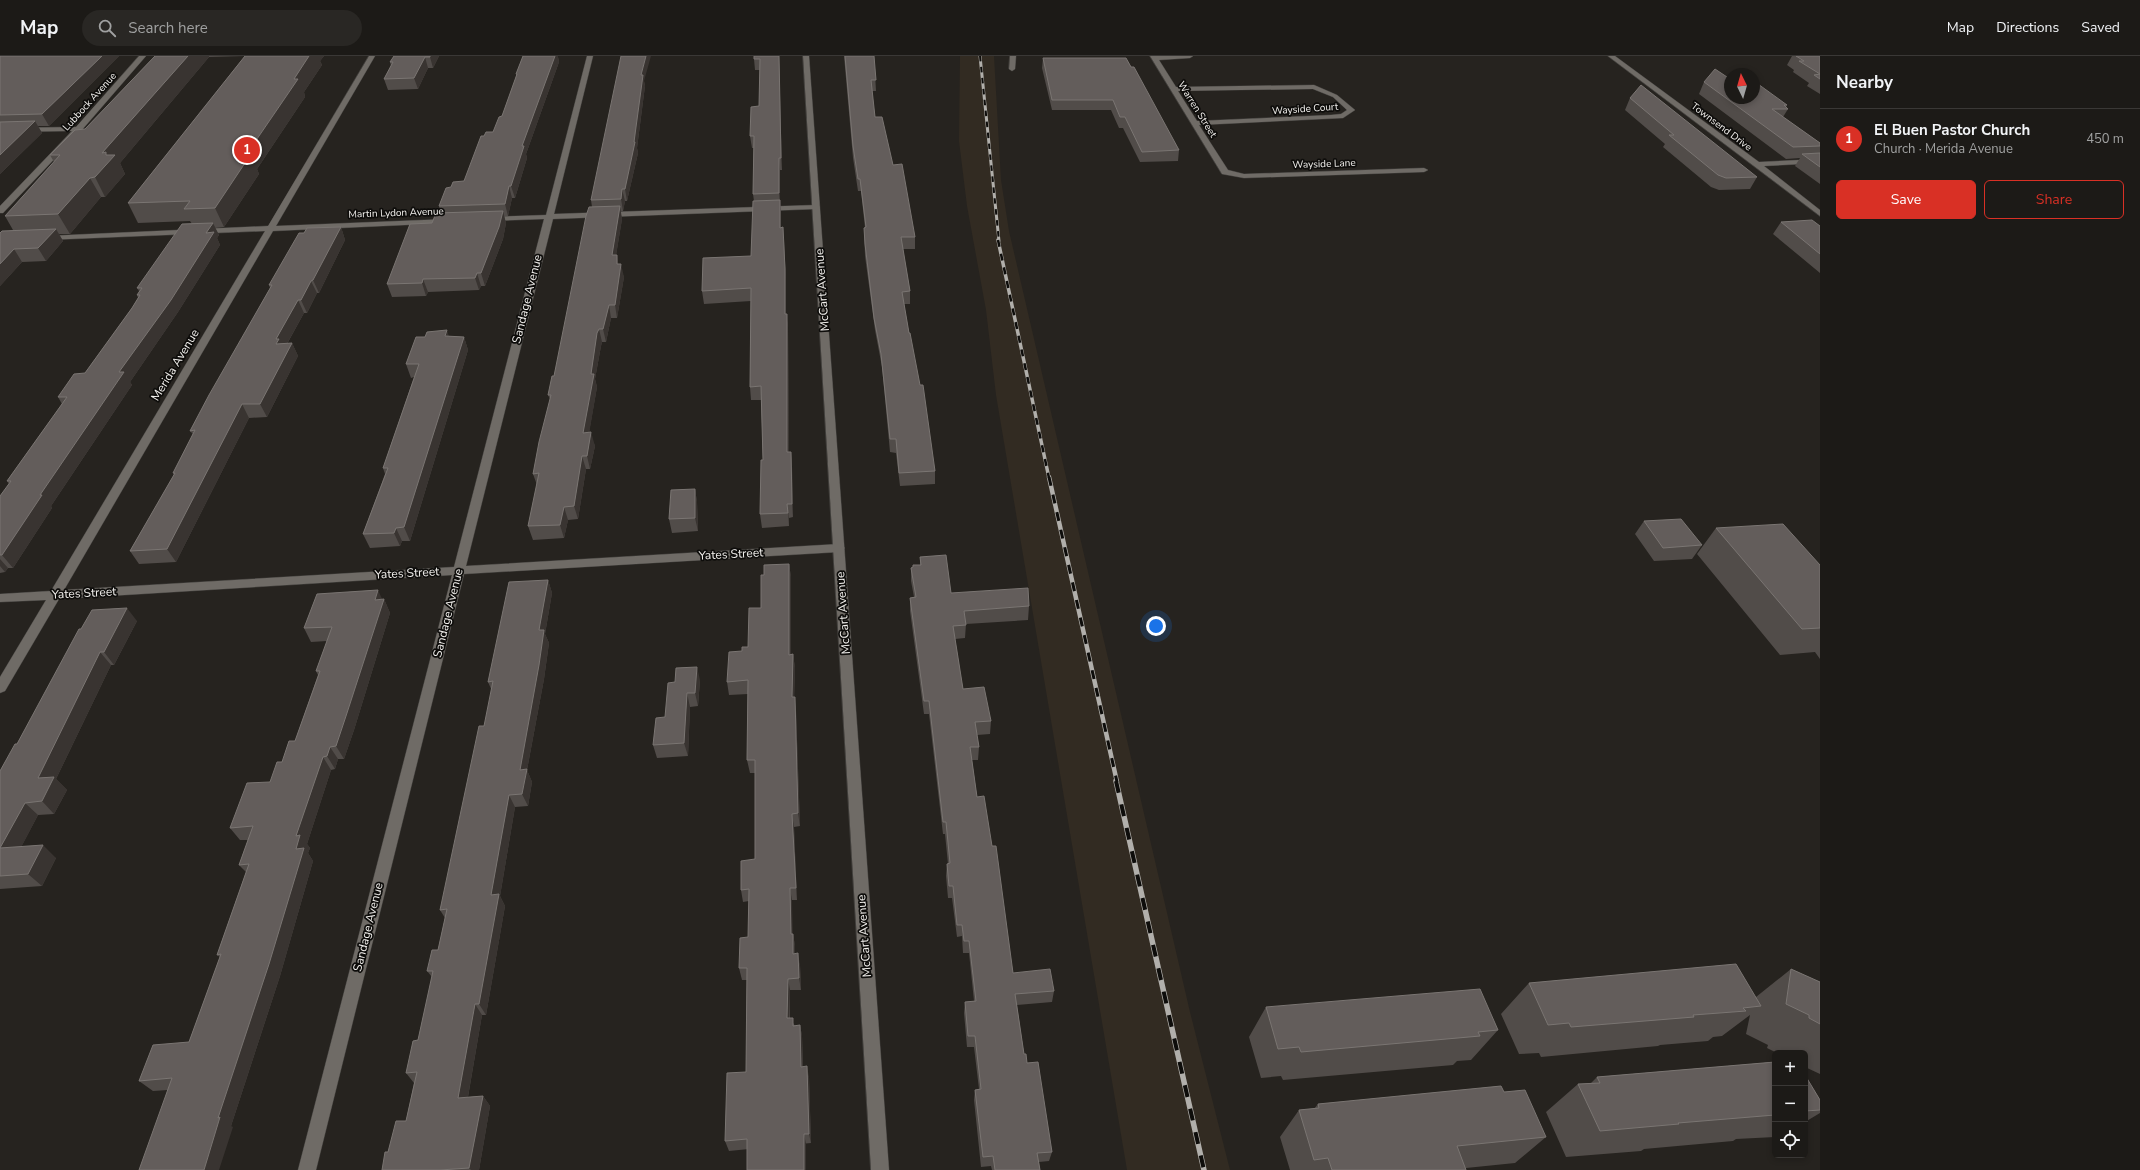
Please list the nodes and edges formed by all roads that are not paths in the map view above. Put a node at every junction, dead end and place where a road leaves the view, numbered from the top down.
1 (143, 56) edge
2 (372, 56) edge
3 (590, 56) edge
4 (806, 56) edge
5 (1013, 56) edge
6 (1190, 56) edge
7 (1611, 56) edge
8 (1153, 57) edge
9 (1012, 69) dead end
10 (1174, 89) junction
11 (1194, 123) junction
12 (78, 129) junction
13 (0, 130) edge
14 (1820, 161) edge
15 (1757, 164) junction
16 (1424, 170) dead end
17 (1225, 172) joint
18 (816, 207) junction
19 (0, 211) edge
20 (1820, 214) edge
21 (548, 216) junction
22 (484, 219) edge
23 (461, 220) edge
24 (270, 229) junction
25 (38, 239) edge
26 (839, 548) junction
27 (458, 570) junction
28 (55, 594) junction
29 (0, 598) edge
30 (0, 688) edge
31 (307, 1170) edge
32 (880, 1170) edge

1 - 12 street, Lubbock Avenue
2 - 24 street, Merida Avenue
3 - 21 street, Sandage Avenue
4 - 18 street, McCart Avenue
5 - 9 street
6 - 8 street
7 - 15 street, Townsend Drive
8 - 10 street, Warren Street
10 - 11 street, Warren Street
10 - 11 street, Wayside Court
11 - 17 street, Warren Street
12 - 13 street
12 - 19 street, Lubbock Avenue
14 - 15 street
15 - 20 street, Townsend Drive
16 - 17 street, Wayside Lane
18 - 21 street
18 - 26 street, McCart Avenue
21 - 22 street
21 - 27 street, Sandage Avenue
23 - 24 street, Martin Lydon Avenue
24 - 25 street, Martin Lydon Avenue
24 - 28 street, Merida Avenue
26 - 27 street, Yates Street
26 - 32 street, McCart Avenue
27 - 28 street, Yates Street
27 - 31 street, Sandage Avenue
28 - 29 street, Yates Street
28 - 30 street, Merida Avenue

